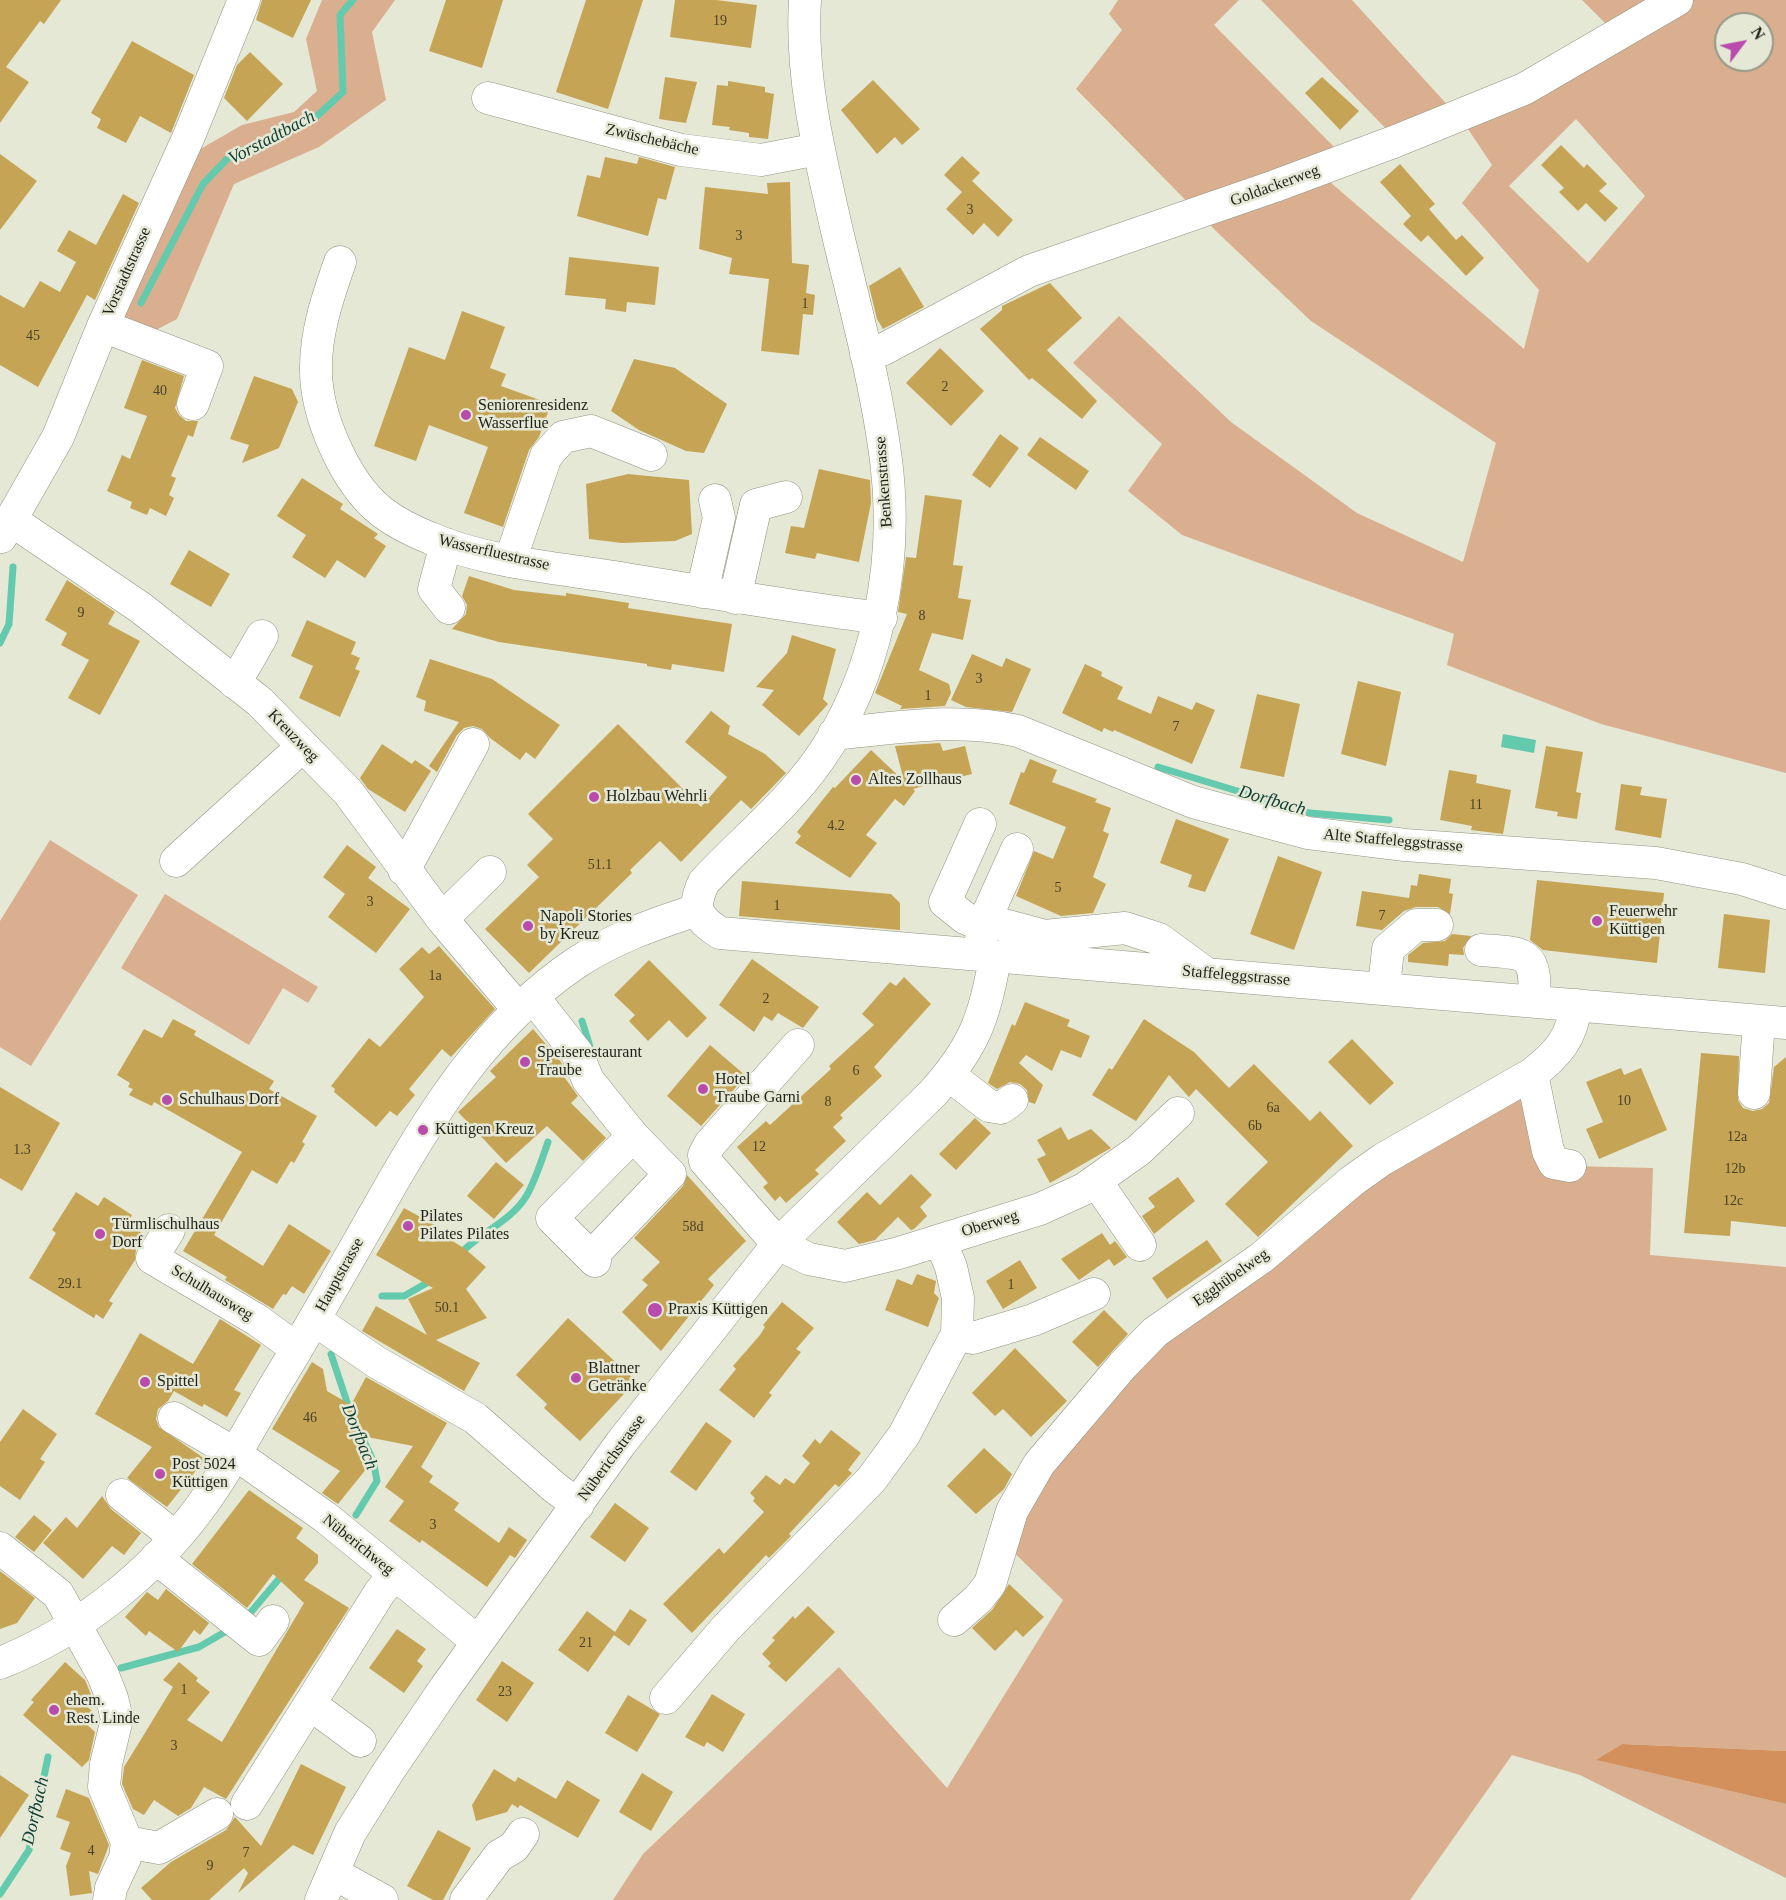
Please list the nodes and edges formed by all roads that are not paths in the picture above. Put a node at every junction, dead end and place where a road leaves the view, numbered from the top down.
1 (244, 0) edge
2 (805, 0) edge
3 (1677, 0) edge
4 (488, 98) dead end
5 (818, 149) junction
6 (340, 262) dead end
7 (103, 326) junction
8 (866, 354) junction
9 (193, 404) dead end
10 (651, 454) dead end
11 (786, 497) dead end
12 (715, 500) dead end
13 (6, 529) edge
14 (446, 544) junction
15 (510, 561) junction
16 (702, 592) junction
17 (735, 597) junction
18 (449, 608) dead end
19 (881, 618) junction
20 (262, 636) dead end
21 (235, 682) junction
22 (834, 734) junction
23 (473, 744) dead end
24 (303, 746) junction
25 (980, 824) dead end
26 (1017, 849) dead end
27 (176, 861) dead end
28 (404, 870) junction
29 (489, 872) dead end
30 (1786, 893) edge
31 (697, 910) junction
32 (442, 919) junction
33 (985, 923) junction
34 (1437, 925) dead end
35 (1481, 950) dead end
36 (987, 957) junction
37 (1205, 973) junction
38 (1384, 988) junction
39 (1534, 1001) junction
40 (1576, 1005) junction
41 (533, 1009) junction
42 (1772, 1022) edge
43 (798, 1045) dead end
44 (1532, 1074) junction
45 (950, 1075) junction
46 (1754, 1093) dead end
47 (1012, 1100) dead end
48 (1178, 1113) dead end
49 (633, 1136) junction
50 (1570, 1166) dead end
51 (1096, 1180) junction
52 (169, 1230) dead end
53 (940, 1240) junction
54 (778, 1244) junction
55 (1140, 1245) dead end
56 (1094, 1294) dead end
57 (315, 1320) junction
58 (957, 1334) junction
59 (297, 1349) junction
60 (174, 1418) dead end
61 (234, 1453) junction
62 (122, 1495) dead end
63 (578, 1504) junction
64 (166, 1547) junction
65 (0, 1548) edge
66 (395, 1574) junction
67 (954, 1620) dead end
68 (273, 1621) dead end
69 (74, 1626) junction
70 (478, 1642) junction
71 (0, 1663) edge
72 (666, 1698) dead end
73 (310, 1704) junction
74 (360, 1741) dead end
75 (248, 1804) dead end
76 (217, 1814) dead end
77 (523, 1834) dead end
78 (127, 1842) junction
79 (327, 1887) edge
80 (109, 1900) edge
81 (382, 1900) edge
82 (466, 1900) edge

1 - 7 street, Vorstadtstrasse
2 - 5 street, Benkenstrasse
3 - 8 street, Goldackerweg
4 - 5 street, Zwüschebäche
5 - 8 street, Benkenstrasse
6 - 14 street, Wasserfluestrasse
7 - 9 street
7 - 13 street, Vorstadtstrasse
8 - 19 street, Benkenstrasse
10 - 15 street
11 - 17 street
12 - 16 street
13 - 21 street, Kreuzweg
14 - 15 street, Wasserfluestrasse
14 - 18 street
15 - 16 street, Wasserfluestrasse
16 - 17 street, Wasserfluestrasse
17 - 19 street, Wasserfluestrasse
19 - 22 street, Benkenstrasse
20 - 21 street
21 - 24 street, Kreuzweg
22 - 30 street, Alte Staffeleggstrasse
22 - 31 street, Benkenstrasse
23 - 28 street
24 - 27 street
24 - 28 street, Kreuzweg
25 - 33 street
26 - 33 street, Nüberichstrasse
28 - 32 street, Kreuzweg
29 - 32 street
31 - 36 street, Staffeleggstrasse
31 - 41 street, Hauptstrasse
32 - 41 street, Kreuzweg
33 - 36 street, Nüberichstrasse
33 - 37 street
34 - 38 street
35 - 39 street
36 - 37 street, Staffeleggstrasse
36 - 45 street, Nüberichstrasse
37 - 38 street, Staffeleggstrasse
38 - 39 street, Staffeleggstrasse
39 - 40 street, Staffeleggstrasse
40 - 42 street, Staffeleggstrasse
40 - 44 street, Egghübelweg
41 - 49 street, Kreuzweg
41 - 57 street, Hauptstrasse
42 - 46 street
43 - 54 street
44 - 50 street
44 - 67 street, Egghübelweg
45 - 47 street
45 - 54 street, Nüberichstrasse
48 - 51 street, Oberweg
49 - 49 street, Kreuzweg
51 - 53 street, Oberweg
51 - 55 street
52 - 59 street, Schulhausweg
53 - 54 street, Oberweg
53 - 58 street
54 - 63 street, Nüberichstrasse
56 - 58 street
57 - 59 street, Hauptstrasse
57 - 63 street
58 - 72 street
59 - 61 street, Hauptstrasse
60 - 61 street, Nüberichweg
61 - 64 street, Hauptstrasse
61 - 66 street, Nüberichweg
62 - 64 street
63 - 70 street, Nüberichstrasse
64 - 68 street
64 - 69 street, Hauptstrasse
65 - 69 street
66 - 70 street, Nüberichweg
66 - 73 street
69 - 71 street, Hauptstrasse
69 - 78 street
70 - 79 street, Nüberichstrasse
73 - 74 street
73 - 75 street
76 - 78 street
77 - 82 street
78 - 80 street
79 - 81 street

